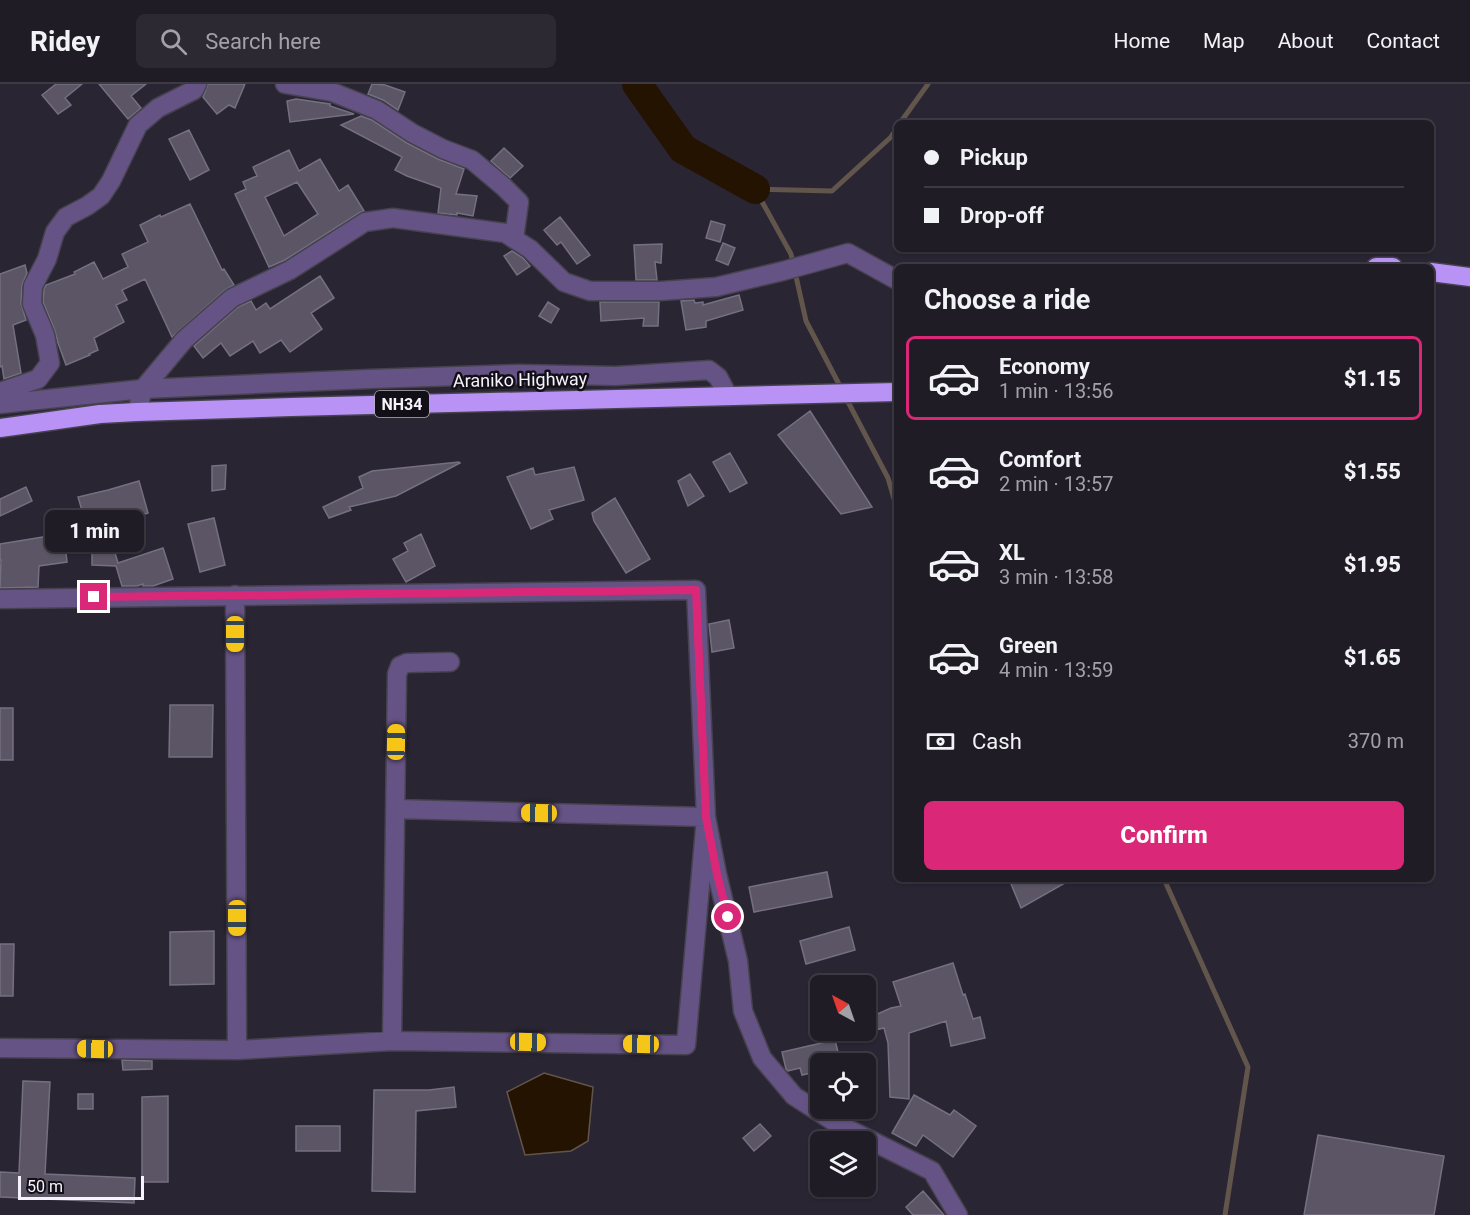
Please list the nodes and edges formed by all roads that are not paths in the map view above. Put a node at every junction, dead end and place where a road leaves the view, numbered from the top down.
1 (197, 84) edge
2 (285, 84) edge
3 (514, 239) junction
4 (1434, 272) edge
5 (1470, 277) edge
6 (894, 278) edge
7 (143, 389) junction
8 (0, 392) edge
9 (894, 392) edge
10 (728, 396) junction
11 (0, 404) edge
12 (137, 412) junction
13 (0, 428) edge
14 (235, 595) junction
15 (0, 599) edge
16 (450, 662) dead end
17 (396, 809) junction
18 (706, 817) junction
19 (392, 1041) junction
20 (0, 1048) edge
21 (237, 1050) junction
22 (958, 1215) edge

1 - 8 street
2 - 3 street
3 - 6 street
3 - 7 street
4 - 5 highway
7 - 10 street
7 - 11 street
7 - 12 street
9 - 10 highway, Araniko Highway / NH34
10 - 12 highway, Araniko Highway / NH34
12 - 13 highway, Araniko Highway / NH34
14 - 15 street
14 - 18 street
14 - 21 street
16 - 17 street
17 - 18 street
17 - 19 street
18 - 19 street
18 - 22 street
19 - 21 street
20 - 21 street

